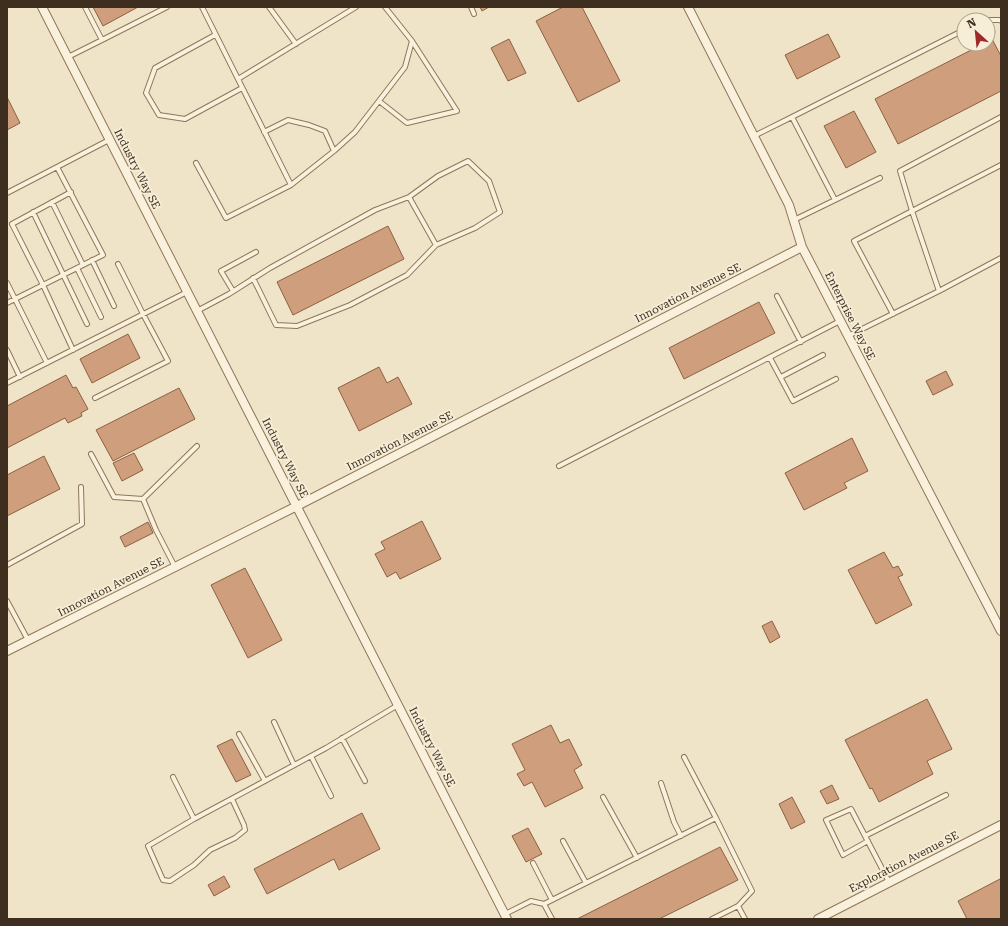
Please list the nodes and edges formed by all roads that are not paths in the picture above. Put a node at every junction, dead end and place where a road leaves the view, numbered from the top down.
1 (42, 7) edge
2 (85, 7) edge
3 (167, 7) edge
4 (202, 7) edge
5 (269, 7) edge
6 (356, 7) edge
7 (385, 7) edge
8 (471, 7) edge
9 (688, 7) edge
10 (474, 14) dead end
11 (956, 34) edge
12 (215, 35) junction
13 (102, 40) junction
14 (412, 41) junction
15 (296, 44) junction
16 (68, 57) junction
17 (238, 79) junction
18 (242, 88) junction
19 (379, 101) junction
20 (792, 117) junction
21 (1001, 117) edge
22 (264, 132) junction
23 (754, 136) junction
24 (110, 140) junction
25 (334, 151) junction
26 (196, 163) dead end
27 (1001, 165) edge
28 (57, 167) junction
29 (880, 178) dead end
30 (291, 185) junction
31 (71, 192) junction
32 (7, 193) edge
33 (409, 197) junction
34 (835, 200) junction
35 (52, 202) junction
36 (912, 211) junction
37 (33, 212) junction
38 (794, 221) junction
39 (9, 226) edge
40 (436, 245) junction
41 (802, 247) junction
42 (256, 252) dead end
43 (1001, 258) edge
44 (92, 260) junction
45 (118, 264) dead end
46 (83, 265) junction
47 (77, 268) junction
48 (63, 275) junction
49 (253, 278) junction
50 (7, 283) edge
51 (43, 285) junction
52 (187, 291) junction
53 (233, 291) junction
54 (939, 291) junction
55 (777, 296) dead end
56 (15, 299) junction
57 (7, 303) edge
58 (114, 306) dead end
59 (197, 311) junction
60 (143, 314) junction
61 (893, 314) junction
62 (101, 317) dead end
63 (840, 321) junction
64 (87, 324) dead end
65 (848, 336) junction
66 (801, 342) junction
67 (7, 350) edge
68 (73, 350) junction
69 (823, 355) dead end
70 (770, 358) junction
71 (47, 363) junction
72 (20, 377) junction
73 (781, 377) junction
74 (836, 379) dead end
75 (7, 383) edge
76 (95, 398) dead end
77 (197, 446) dead end
78 (91, 454) dead end
79 (559, 466) dead end
80 (81, 487) dead end
81 (143, 499) junction
82 (297, 506) junction
83 (7, 565) edge
84 (175, 567) junction
85 (7, 601) edge
86 (1001, 631) edge
87 (28, 640) junction
88 (7, 651) edge
89 (398, 705) junction
90 (274, 722) dead end
91 (239, 734) dead end
92 (342, 738) junction
93 (311, 756) junction
94 (684, 757) dead end
95 (294, 765) junction
96 (173, 777) dead end
97 (265, 781) junction
98 (365, 781) dead end
99 (661, 783) dead end
100 (946, 795) dead end
101 (331, 796) dead end
102 (603, 797) dead end
103 (232, 799) junction
104 (716, 818) junction
105 (194, 819) junction
106 (1001, 825) edge
107 (681, 836) junction
108 (866, 836) junction
109 (563, 841) dead end
110 (868, 841) junction
111 (637, 858) junction
112 (533, 863) dead end
113 (586, 883) junction
114 (889, 883) junction
115 (552, 900) junction
116 (544, 904) junction
117 (738, 906) junction
118 (506, 916) edge
119 (552, 919) edge
120 (712, 919) edge
121 (745, 919) edge
122 (818, 919) edge

1 - 16 street, Industry Way SE
2 - 13 lane
3 - 13 lane
4 - 12 lane
5 - 15 lane
6 - 15 lane
7 - 14 lane
8 - 10 lane
9 - 23 street, Enterprise Way SE
11 - 20 lane
12 - 17 lane
12 - 18 lane
13 - 16 lane
14 - 19 lane
14 - 19 lane
15 - 17 lane
16 - 24 street, Industry Way SE
17 - 18 lane
18 - 22 lane
19 - 25 lane
20 - 23 lane
20 - 34 lane
21 - 36 lane
22 - 25 lane
22 - 30 lane
23 - 38 street, Enterprise Way SE
24 - 28 lane
24 - 52 street, Industry Way SE
25 - 30 lane
26 - 30 lane
27 - 36 lane
28 - 31 lane
28 - 32 lane
29 - 34 lane
31 - 35 lane
31 - 44 lane
33 - 40 lane
33 - 40 lane
33 - 49 lane
34 - 38 lane
35 - 37 lane
35 - 46 lane
36 - 54 lane
36 - 61 lane
37 - 39 lane
37 - 48 lane
38 - 41 street, Enterprise Way SE
39 - 51 lane
40 - 49 lane
41 - 63 street, Enterprise Way SE
41 - 82 street, Innovation Avenue SE
42 - 53 lane
43 - 54 lane
44 - 46 lane
44 - 58 lane
45 - 60 lane
46 - 47 lane
47 - 48 lane
47 - 62 lane
48 - 51 lane
48 - 64 lane
49 - 53 lane
50 - 56 lane
51 - 56 lane
51 - 68 lane
52 - 59 street, Industry Way SE
52 - 60 lane
53 - 59 lane
54 - 61 lane
55 - 66 lane
56 - 57 lane
56 - 71 lane
59 - 82 street, Industry Way SE
60 - 68 lane
60 - 76 lane
61 - 65 lane
63 - 65 street, Enterprise Way SE
63 - 66 lane
65 - 86 street, Enterprise Way SE
66 - 70 lane
67 - 72 lane
68 - 71 lane
69 - 73 lane
70 - 73 lane
70 - 79 lane
71 - 72 lane
72 - 75 lane
73 - 74 lane
77 - 81 lane
78 - 81 lane
80 - 83 lane
81 - 84 lane
82 - 84 street, Innovation Avenue SE
82 - 89 street, Industry Way SE
84 - 87 street, Innovation Avenue SE
85 - 87 lane
87 - 88 street, Innovation Avenue SE
89 - 92 lane
89 - 118 street, Industry Way SE
90 - 95 lane
91 - 97 lane
92 - 93 lane
92 - 98 lane
93 - 95 lane
93 - 101 lane
94 - 104 lane
95 - 97 lane
96 - 105 lane
97 - 103 lane
99 - 107 lane
100 - 108 lane
102 - 111 lane
103 - 105 lane
103 - 105 lane
104 - 107 lane
104 - 117 lane
106 - 114 street, Exploration Avenue SE
107 - 111 lane
108 - 110 lane
108 - 110 lane
109 - 113 lane
110 - 114 lane
111 - 113 lane
112 - 115 lane
113 - 115 lane
114 - 122 street, Exploration Avenue SE
115 - 116 lane
116 - 118 lane
116 - 119 lane
117 - 120 lane
117 - 121 lane

